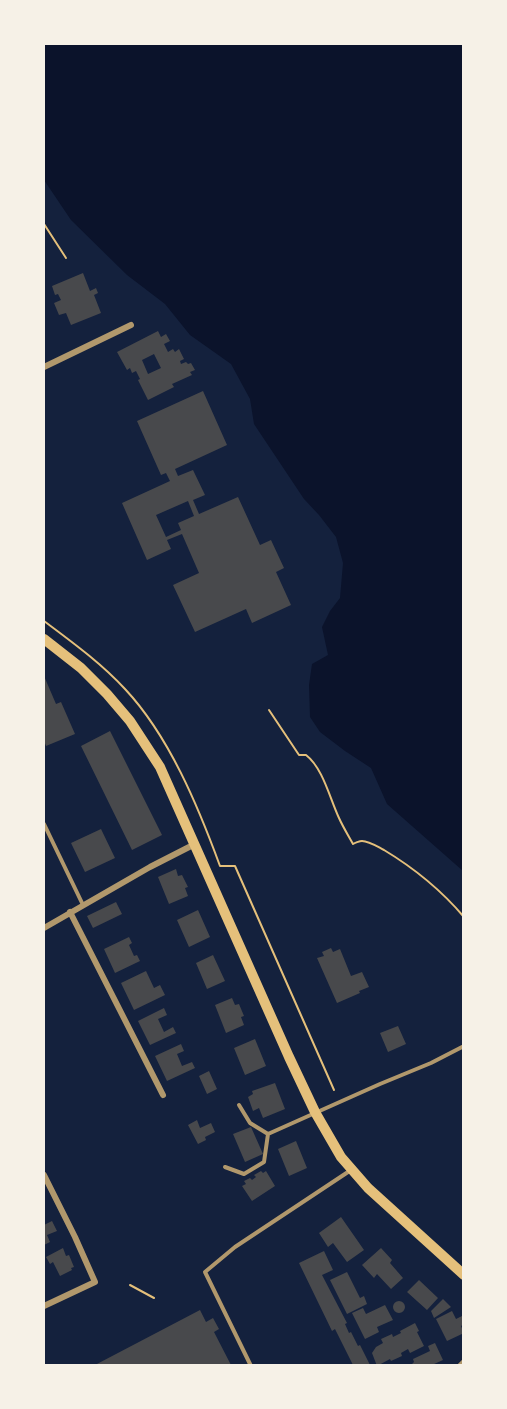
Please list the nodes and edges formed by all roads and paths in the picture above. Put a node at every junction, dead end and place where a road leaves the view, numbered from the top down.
1 (44, 224) edge
2 (66, 258) dead end
3 (131, 326) dead end
4 (44, 368) edge
5 (44, 639) edge
6 (269, 710) dead end
7 (44, 824) edge
8 (195, 844) junction
9 (83, 905) junction
10 (70, 912) junction
11 (464, 917) edge
12 (44, 928) edge
13 (464, 1046) edge
14 (163, 1095) dead end
15 (239, 1104) dead end
16 (315, 1112) junction
17 (268, 1134) junction
18 (225, 1167) dead end
19 (352, 1170) junction
20 (44, 1175) edge
21 (463, 1273) edge
22 (130, 1285) dead end
23 (154, 1298) dead end
24 (44, 1306) edge
25 (464, 1362) edge
26 (251, 1365) edge
27 (460, 1365) edge

1 - 2 path
3 - 4 street
5 - 8 main road
6 - 11 path
7 - 9 lane
8 - 9 street
8 - 16 main road
9 - 10 street
10 - 12 street
10 - 14 street
13 - 16 lane
15 - 17 lane
16 - 17 lane
16 - 19 main road
17 - 18 lane
19 - 21 main road
19 - 26 lane
20 - 24 street
22 - 23 path
25 - 27 street

